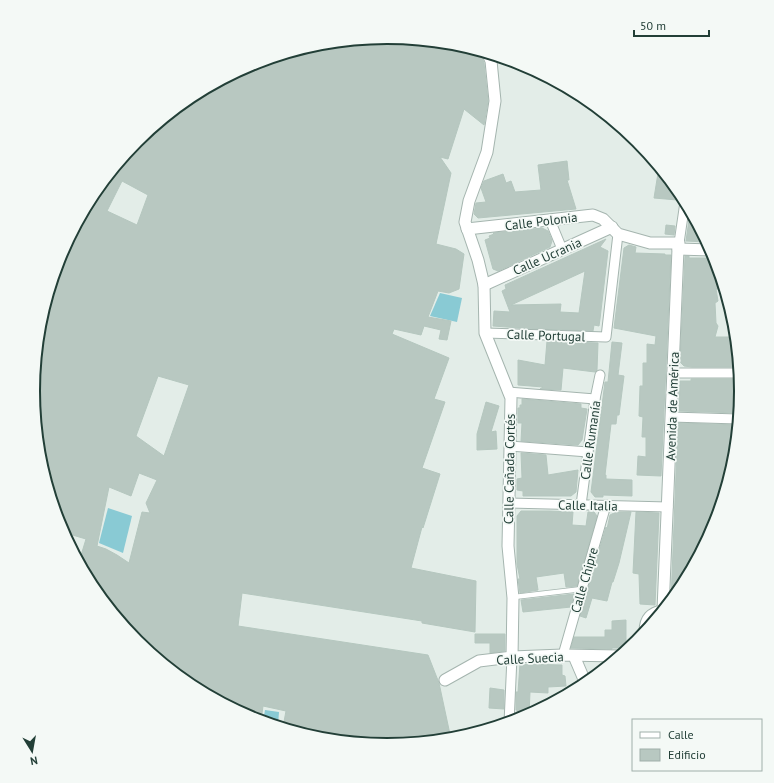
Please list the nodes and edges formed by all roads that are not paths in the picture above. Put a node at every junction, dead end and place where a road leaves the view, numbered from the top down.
1 (491, 60) edge
2 (684, 211) edge
3 (550, 220) junction
4 (466, 226) junction
5 (615, 231) junction
6 (679, 246) junction
7 (562, 249) junction
8 (703, 249) edge
9 (484, 285) junction
10 (485, 333) junction
11 (673, 373) junction
12 (733, 373) edge
13 (600, 375) dead end
14 (508, 392) junction
15 (595, 399) junction
16 (671, 417) junction
17 (733, 419) edge
18 (510, 446) junction
19 (588, 452) junction
20 (509, 503) junction
21 (581, 505) junction
22 (606, 506) junction
23 (668, 507) junction
24 (582, 589) junction
25 (513, 598) junction
26 (663, 601) edge
27 (653, 614) edge
28 (647, 621) edge
29 (568, 656) junction
30 (611, 656) edge
31 (512, 657) junction
32 (582, 678) edge
33 (445, 680) dead end
34 (509, 716) edge

1 - 4 street
2 - 6 street, Avenida de América
3 - 4 street, Calle Polonia
3 - 5 street, Calle Polonia
3 - 7 street
4 - 9 street, Calle Cañada Cortés
5 - 6 street, Calle Polonia
5 - 7 street, Calle Ucrania
5 - 10 street, Calle Portugal
6 - 8 street, Calle Polonia
6 - 11 street, Avenida de América
7 - 9 street, Calle Ucrania
9 - 10 street, Calle Cañada Cortés
10 - 14 street, Calle Cañada Cortés
11 - 12 street
11 - 16 street, Avenida de América
13 - 15 street, Calle Rumanía
14 - 15 street
14 - 18 street, Calle Cañada Cortés
15 - 19 street, Calle Rumanía
16 - 17 street
16 - 23 street, Avenida de América
18 - 19 street
18 - 20 street, Calle Cañada Cortés
19 - 21 street, Calle Rumanía
20 - 21 street, Calle Italia
20 - 25 street, Calle Cañada Cortés
21 - 22 street, Calle Italia
22 - 23 street, Calle Italia
22 - 24 street, Calle Chipre
23 - 26 street, Avenida de América
24 - 25 lane
24 - 29 street, Calle Chipre
25 - 31 street, Calle Cañada Cortés
27 - 28 street
29 - 30 street, Calle Suecia
29 - 31 street, Calle Suecia
29 - 32 street
31 - 33 street, Calle Suecia
31 - 34 street, Calle Cañada Cortés

